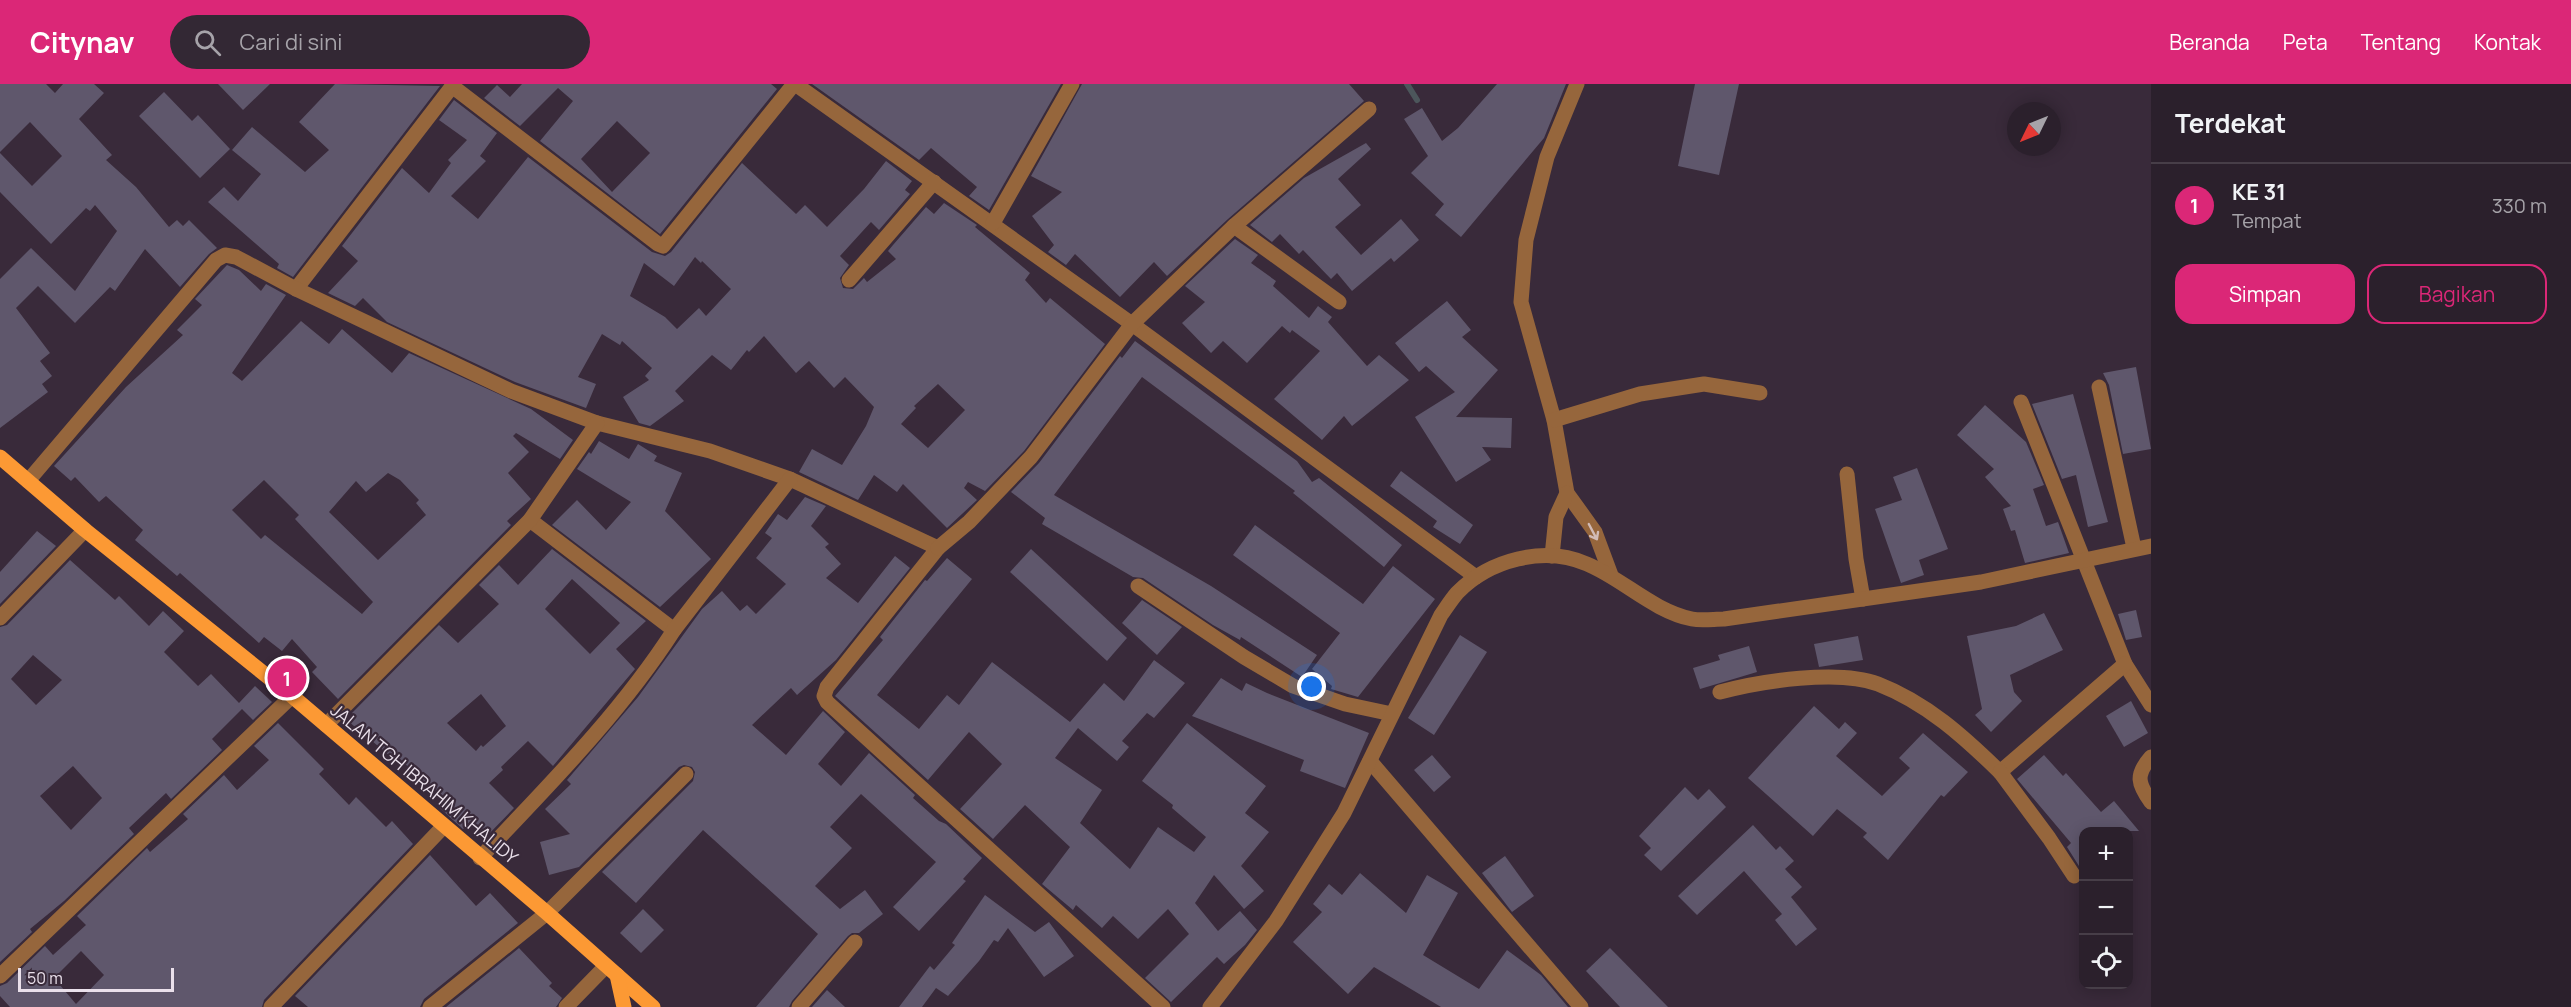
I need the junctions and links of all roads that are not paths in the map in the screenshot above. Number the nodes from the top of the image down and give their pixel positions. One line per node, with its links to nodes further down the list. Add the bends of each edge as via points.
1 (794, 84): 4 (street, via 663,246); 6 (street)
2 (1072, 84): 7 (street)
3 (1577, 84): 16 (street, via 1547,157 1526,240 1521,302)
4 (453, 85): 10 (street)
5 (1369, 109): 8 (street)
6 (934, 182): 7 (street); 9 (street)
7 (993, 223): 12 (street)
8 (1234, 226): 11 (street); 12 (street)
9 (849, 280)
10 (296, 289): 17 (street, via 511,391); 21 (street, via 236,257 225,255 216,260)
11 (1339, 302)
12 (1132, 324): 26 (street, via 1031,457 969,522); 31 (street)
13 (2099, 387): 27 (street)
14 (1760, 393): 16 (street, via 1704,384 1640,394)
15 (2021, 402): 29 (street)
16 (1554, 420): 22 (street)
17 (597, 423): 20 (street, via 710,451); 23 (street)
18 (0, 457): 21 (main road, JALAN TGH IBRAHIM KHALIDY)
19 (1847, 474): 33 (street)
20 (790, 479): 26 (street); 35 (street)
21 (28, 481): 24 (main road, JALAN TGH IBRAHIM KHALIDY)
22 (1567, 493): 28 (street); 30 (street, one-way to 30, via 1595,532)
23 (530, 520): 35 (street); 41 (street)
24 (84, 530): 34 (street); 38 (main road, JALAN TGH IBRAHIM KHALIDY)
25 (2151, 546): 27 (street)
26 (938, 548): 60 (street, via 827,687 824,696)
27 (2134, 548): 29 (street)
28 (1545, 556): 30 (street, via 1585,562); 31 (street, via 1508,561)
29 (2083, 561): 33 (street, via 1981,582); 36 (street)
30 (1611, 575): 33 (street, via 1671,613 1694,619 1724,619)
31 (1476, 577): 40 (street, via 1441,615)
32 (1138, 586): 40 (street, via 1293,686 1345,704)
33 (1863, 599)
34 (0, 618)
35 (674, 630): 48 (street, via 573,758)
36 (2125, 664): 39 (street); 44 (street)
37 (1720, 692): 44 (street, via 1783,680 1852,678 1878,684 1957,730)
38 (292, 696): 41 (main road, JALAN TGH IBRAHIM KHALIDY); 53 (street)
39 (2151, 705)
40 (1392, 714): 43 (street)
41 (326, 725): 47 (main road, JALAN TGH IBRAHIM KHALIDY)
42 (2151, 757): 46 (street, via 2140,772 2140,786)
43 (1370, 761): 61 (street, via 1344,813 1276,921); 62 (street)
44 (2000, 772): 49 (street)
45 (686, 774): 50 (street)
46 (2151, 802)
47 (443, 827): 48 (main road, JALAN TGH IBRAHIM KHALIDY); 54 (street)
48 (480, 858): 50 (main road, JALAN TGH IBRAHIM KHALIDY)
49 (2074, 876)
50 (547, 913): 52 (main road, JALAN TGH IBRAHIM KHALIDY); 55 (street)
51 (855, 942): 59 (street)
52 (612, 971): 56 (street); 57 (main road); 58 (main road, JALAN TGH IBRAHIM KHALIDY)
53 (0, 976)
54 (271, 1007)
55 (430, 1007)
56 (566, 1007)
57 (624, 1007)
58 (653, 1007)
59 (799, 1007)
60 (1163, 1007)
61 (1210, 1007)
62 (1581, 1007)

